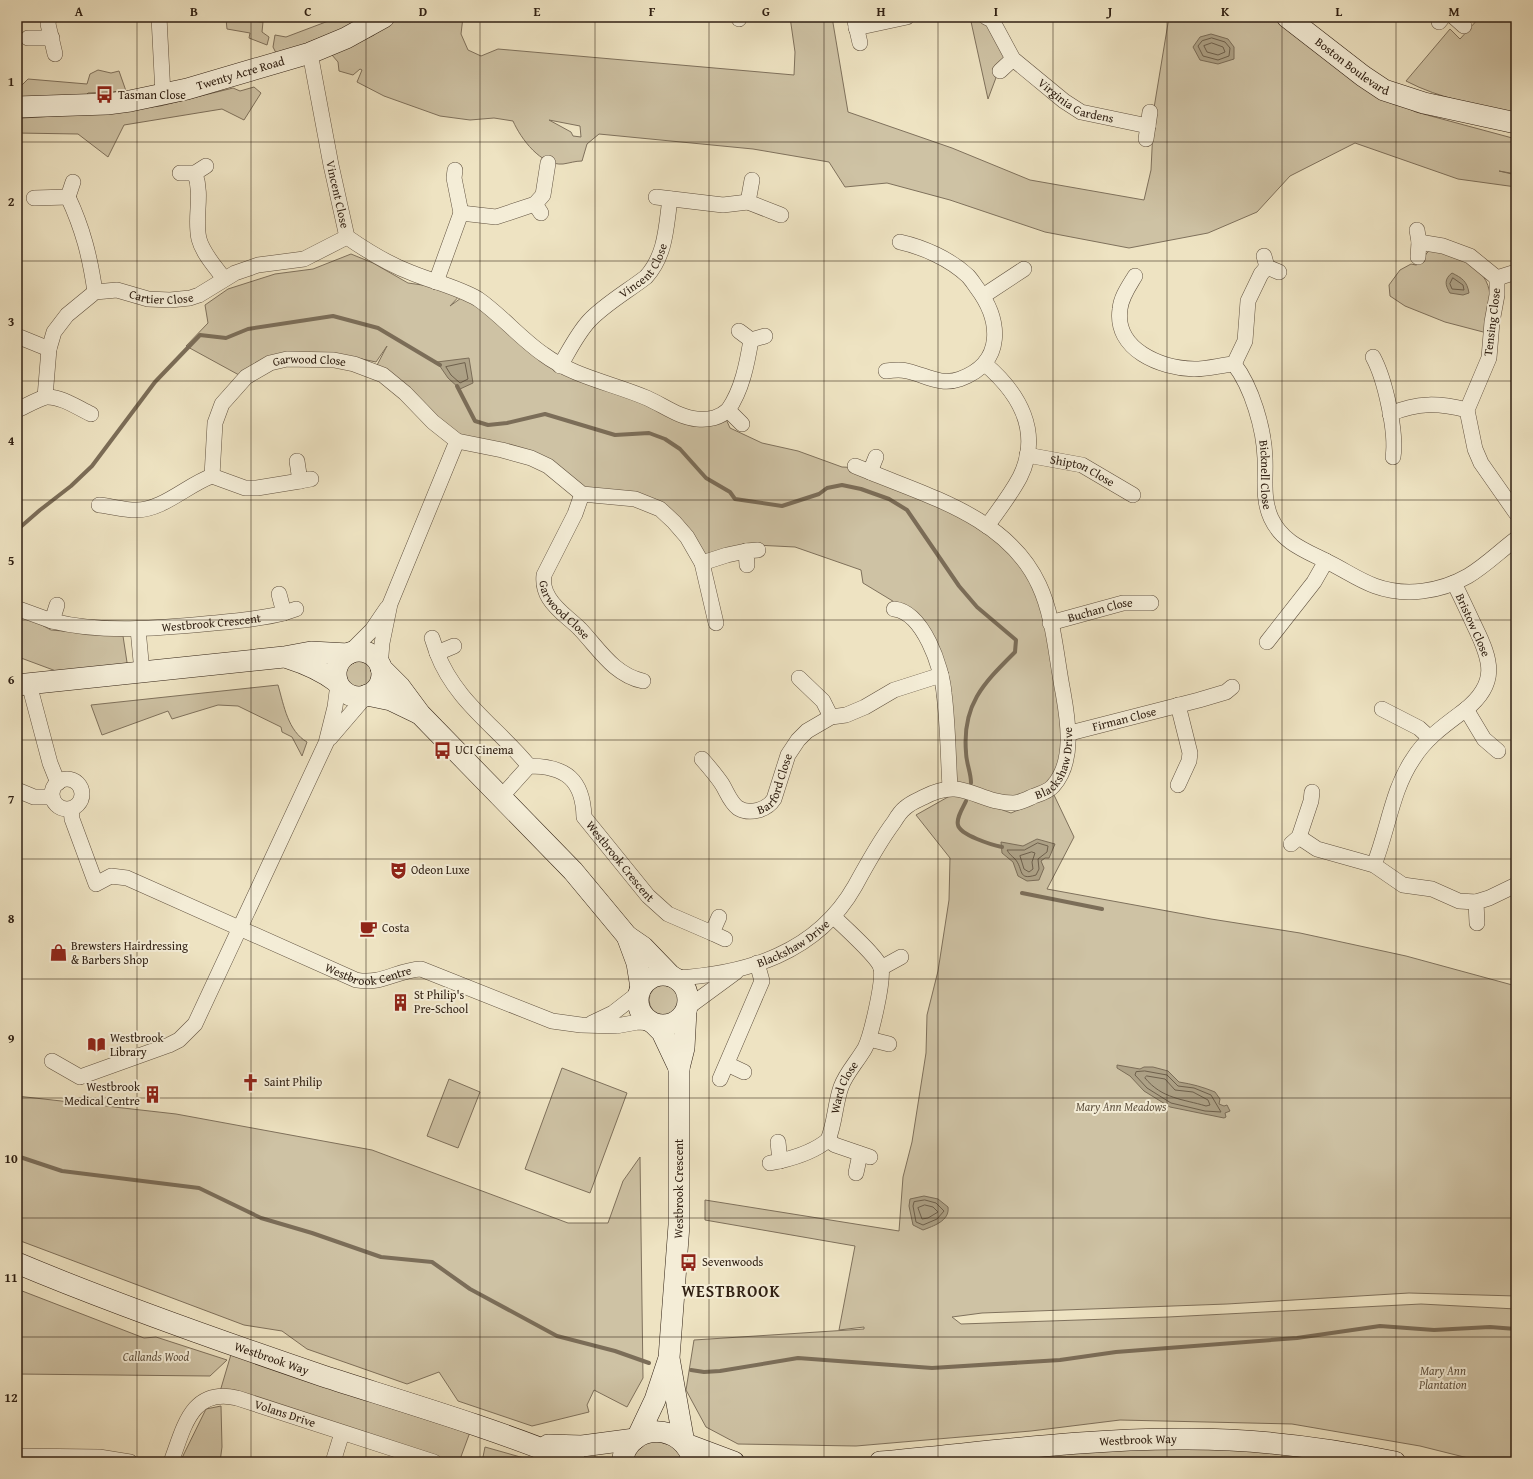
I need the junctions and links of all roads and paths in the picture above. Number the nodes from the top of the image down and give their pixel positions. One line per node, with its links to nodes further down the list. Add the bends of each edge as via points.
1 (49, 17): 10 (street)
2 (159, 17): 16 (street)
3 (384, 17): 12 (street, Twenty Acre Road, via 346,38)
4 (907, 17): 8 (street)
5 (986, 17): 14 (street, Virginia Gardens, via 992,20)
6 (1287, 17): 17 (street, Boston Boulevard, via 1384,90)
7 (1308, 17): 17 (street, Boston Boulevard, via 1388,81)
8 (855, 23): 11 (street)
9 (28, 38): 10 (street)
10 (52, 38): 13 (street)
11 (860, 43)
12 (310, 53): 16 (street, Twenty Acre Road, via 241,75); 31 (street, Vincent Close)
13 (54, 54)
14 (1013, 59): 15 (street); 20 (street, Virginia Gardens, via 1064,102 1081,112)
15 (1000, 71)
16 (163, 95): 18 (street, Twenty Acre Road, via 107,104)
17 (1424, 103): 19 (street, Boston Boulevard)
18 (17, 107)
19 (1516, 123)
20 (1148, 126)
21 (548, 163): 29 (street, via 538,209 496,217)
22 (455, 170): 29 (street, via 454,178)
23 (194, 171): 39 (street, via 200,196 199,237 207,255)
24 (752, 180): 28 (street)
25 (73, 182): 26 (street)
26 (68, 196): 27 (street); 41 (street, via 80,221)
27 (33, 199)
28 (748, 202): 30 (street, Vincent Close); 51 (street, Vincent Close, via 723,205 663,198 662,252 652,270 589,321)
29 (461, 213): 40 (street)
30 (783, 216)
31 (347, 237): 39 (street, Cartier Close, via 304,259 258,265); 40 (street, Vincent Close, via 370,253)
32 (899, 242): 42 (street, via 914,245 940,257 968,276)
33 (1418, 243): 38 (street, Tensing Close, via 1443,246 1470,256)
34 (1270, 265): 50 (street, via 1261,274 1248,301 1245,341)
35 (1024, 269): 42 (street)
36 (1516, 272): 38 (street, Tensing Close)
37 (1136, 274): 50 (street, via 1123,297 1119,318 1121,328 1133,347 1154,360 1178,367 1202,368)
38 (1497, 278): 56 (street, Tensing Close, via 1489,358)
39 (224, 279): 41 (street, Cartier Close, via 199,295 181,300 148,299 117,290)
40 (436, 282): 51 (street, Vincent Close, via 478,298 542,354)
41 (95, 292): 47 (street, via 59,324)
42 (983, 296): 49 (street, via 995,324 994,344)
43 (739, 330): 46 (street)
44 (17, 336): 47 (street)
45 (765, 336): 46 (street)
46 (751, 340): 55 (street, via 745,370)
47 (49, 349): 53 (street)
48 (1373, 357): 58 (street, via 1381,375)
49 (985, 364): 52 (street, via 960,379 940,382 901,370); 61 (street, via 997,374 1018,400 1027,426)
50 (1234, 364): 75 (street, Bicknell Close, via 1249,388 1263,438 1266,458 1265,499 1270,517 1289,541)
51 (560, 366): 55 (street, Vincent Close, via 645,398 686,417 712,419)
52 (884, 372)
53 (45, 397): 54 (street); 57 (street, via 55,398)
54 (17, 410)
55 (728, 410): 59 (street)
56 (1467, 410): 58 (street, via 1436,404 1409,407); 71 (street, via 1473,442 1481,463)
57 (91, 414)
58 (1390, 414): 63 (street, via 1394,440)
59 (742, 424)
60 (458, 441): 67 (street, Garwood Close, via 433,422 405,393 373,370 334,360 286,359 270,363 246,377 222,404 215,424); 68 (street, Garwood Close, via 531,458 548,466); 80 (street)
61 (1027, 455): 69 (street, Shipton Close, via 1082,465); 72 (street, via 1014,488)
62 (876, 457): 66 (street)
63 (1393, 457)
64 (297, 461): 67 (street, via 306,480 245,488)
65 (855, 466): 66 (street, Blackshaw Drive)
66 (870, 472): 72 (street, Blackshaw Drive, via 968,513)
67 (212, 476): 70 (street, via 147,509 125,510)
68 (582, 494): 76 (street, via 635,499 660,510 687,537); 98 (street, Garwood Close, via 544,575 543,586 560,612 579,628 612,665 626,676)
69 (1135, 495)
70 (96, 505)
71 (1516, 513)
72 (987, 526): 85 (street, Blackshaw Drive, via 1022,558 1034,576)
73 (1516, 539): 77 (street, Bicknell Close, via 1486,563)
74 (750, 555): 76 (street, via 727,555)
75 (1326, 561): 77 (street, Bicknell Close, via 1374,586 1397,592 1427,591); 89 (street, via 1314,582)
76 (702, 563): 86 (street)
77 (1454, 583): 105 (street, Bristow Close, via 1490,662 1483,689)
78 (279, 594): 87 (street, Westbrook Crescent, via 290,611 259,618)
79 (1152, 603): 85 (street, Buchan Close, via 1123,603)
80 (390, 604): 92 (street, via 372,630); 94 (street, via 382,643)
81 (57, 605): 84 (street)
82 (891, 609): 96 (street, via 908,613 920,626 930,644)
83 (19, 610): 84 (street, Westbrook Crescent)
84 (52, 621): 87 (street, Westbrook Crescent)
85 (1050, 622): 108 (street, Blackshaw Drive)
86 (717, 624)
87 (138, 629): 95 (street)
88 (432, 638): 91 (street)
89 (1265, 643)
90 (454, 646): 91 (street)
91 (437, 653): 113 (street, via 447,676 465,701)
92 (348, 654): 93 (street, via 311,652); 94 (street, via 364,652 377,660); 99 (street, via 338,663)
93 (284, 657): 95 (street); 99 (street, via 319,669)
94 (381, 668): 102 (street, via 378,687); 106 (street, via 400,687)
95 (142, 672): 100 (street)
96 (941, 676): 107 (street, Barford Close, via 894,690 858,711); 114 (street)
97 (799, 677): 107 (street, via 822,701)
98 (644, 680)
99 (337, 683): 102 (street, via 353,697); 110 (street, via 335,707)
100 (23, 685): 117 (street, via 50,763)
101 (1232, 687): 103 (street, Firman Close, via 1226,692)
102 (367, 696): 106 (street, via 391,700); 110 (street)
103 (1178, 706): 108 (street, Firman Close); 115 (street, via 1190,753)
104 (1381, 708): 109 (street, via 1419,728)
105 (1466, 709): 109 (street, Bristow Close); 111 (street, via 1484,739)
106 (420, 714): 119 (street)
107 (831, 717): 112 (street, Barford Close, via 798,740 788,755 774,799 762,810 748,811 738,808)
108 (1070, 733): 114 (street, Blackshaw Drive, via 1061,772 1053,786 1042,794 1016,803)
109 (1430, 738): 121 (street, Bristow Close, via 1413,758 1401,782)
110 (326, 743): 127 (street)
111 (1498, 751)
112 (703, 758)
113 (529, 766): 119 (street); 124 (street, Westbrook Crescent, via 557,769 568,776 579,788 584,817 648,896 668,914 718,936)
114 (950, 787): 125 (street, Blackshaw Drive, via 931,793 904,808)
115 (1177, 787)
116 (17, 790): 117 (street, via 34,797)
117 (55, 790): 120 (street, via 57,806 66,810); 120 (street, via 67,779 80,786 82,800)
118 (1312, 792): 121 (street, via 1311,801 1295,841)
119 (502, 796): 128 (street, via 573,871)
120 (71, 809): 127 (street, Westbrook Centre, via 72,819 96,884 110,876 126,878)
121 (1374, 864): 123 (street, via 1403,886 1432,890 1459,900)
122 (1516, 885): 123 (street)
123 (1476, 902): 126 (street)
124 (719, 917)
125 (834, 917): 130 (street, Blackshaw Drive, via 822,929 788,952); 131 (street)
126 (1477, 923)
127 (241, 929): 137 (street, Westbrook Centre, via 356,980 375,981 404,971 421,969 552,1021); 140 (street, via 195,1024 179,1040 80,1077)
128 (627, 936): 133 (street, via 643,947); 134 (street, via 637,963)
129 (901, 957): 131 (street)
130 (756, 963): 132 (street, Blackshaw Drive); 141 (street, via 762,981)
131 (880, 968): 138 (street, Ward Close)
132 (740, 970): 133 (street, Blackshaw Drive); 135 (street, Blackshaw Drive)
133 (673, 977): 134 (street, via 654,977 647,981); 135 (street, via 685,987 689,1001)
134 (641, 990): 136 (street, via 639,1006 646,1018); 137 (street, via 613,1013)
135 (687, 1010): 136 (street, via 676,1022 669,1025); 142 (street, Westbrook Crescent, via 684,1048)
136 (653, 1023): 137 (street, Westbrook Centre); 142 (street, Westbrook Crescent, via 662,1032)
137 (590, 1025)
138 (869, 1039): 139 (street); 145 (street, Ward Close, via 844,1080)
139 (889, 1044)
140 (52, 1061)
141 (727, 1064): 143 (street); 144 (street)
142 (679, 1068): 149 (street, Westbrook Crescent, via 679,1225)
143 (744, 1072)
144 (720, 1079)
145 (828, 1140): 146 (street, via 822,1146 775,1162); 147 (street, via 865,1156)
146 (778, 1142)
147 (856, 1173)
148 (17, 1263): 152 (street, Westbrook Way, via 184,1327)
149 (669, 1358): 151 (street, Westbrook Crescent, via 655,1400); 153 (street, Westbrook Crescent)
150 (342, 1433): 157 (street, Volans Drive, via 237,1398 218,1396 202,1402 192,1412); 158 (street); 159 (street, Volans Drive)
151 (636, 1438): 152 (street, Westbrook Way, via 582,1446); 153 (street, Westbrook Way, via 650,1432 663,1431 674,1435); 161 (street, Westbrook Crescent, via 627,1447)
152 (530, 1443): 160 (street, Westbrook Way)
153 (688, 1450): 162 (street)
154 (17, 1456): 155 (street)
155 (51, 1459): 156 (street, via 99,1457)
156 (130, 1462)
157 (171, 1462)
158 (333, 1462)
159 (434, 1462)
160 (575, 1462)
161 (622, 1462)
162 (734, 1462)
163 (880, 1462): 164 (street, Westbrook Way, via 1098,1442 1182,1439 1309,1447)
164 (1395, 1462)

